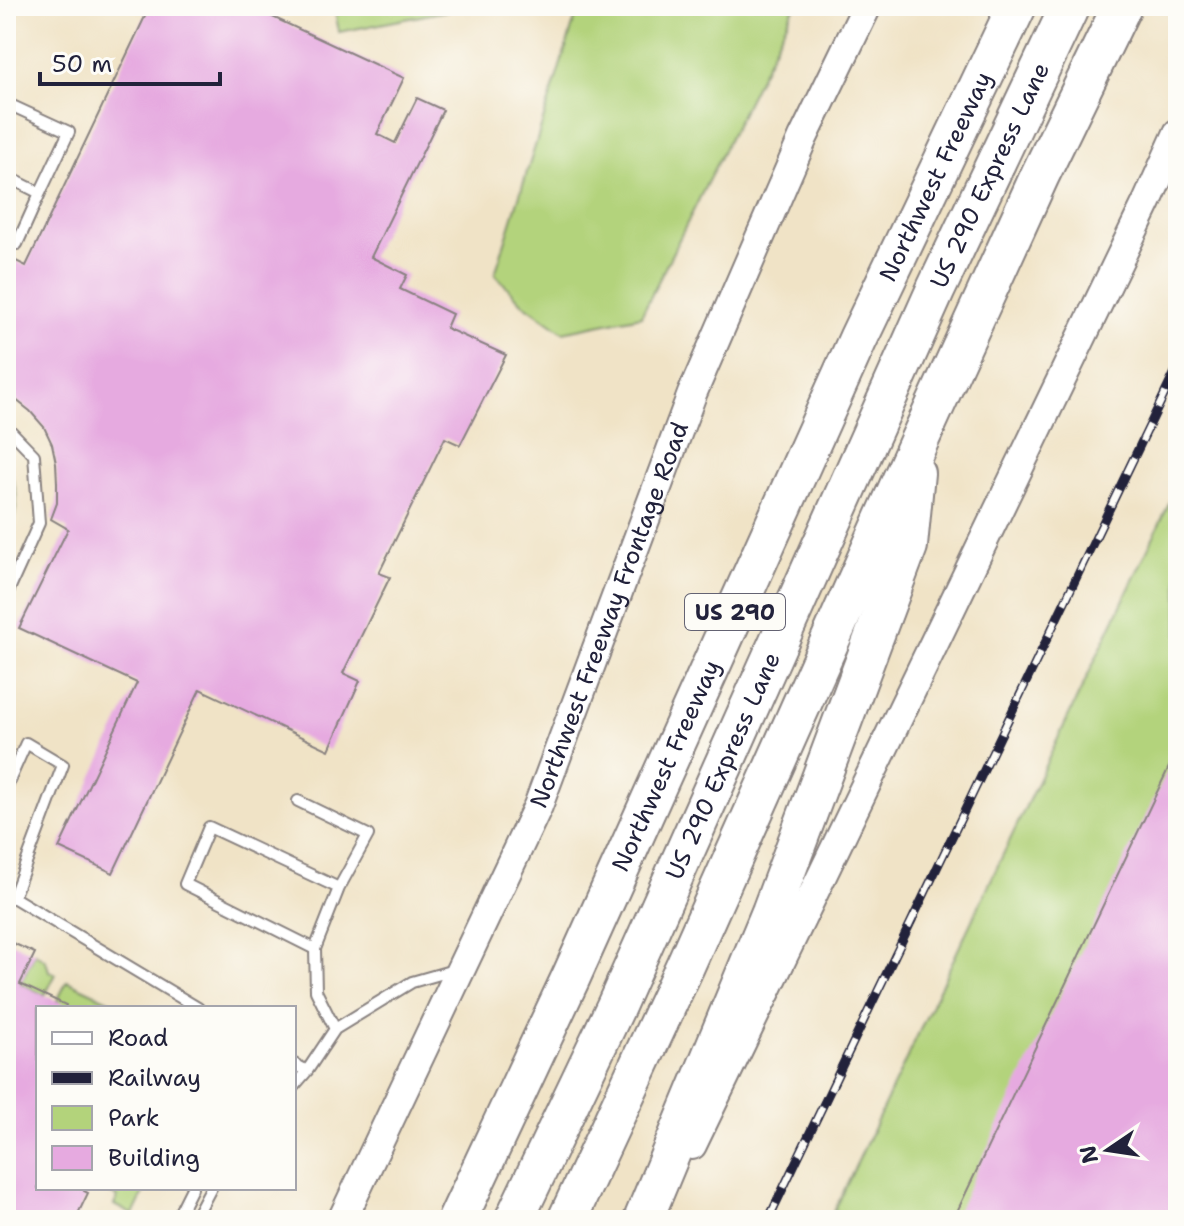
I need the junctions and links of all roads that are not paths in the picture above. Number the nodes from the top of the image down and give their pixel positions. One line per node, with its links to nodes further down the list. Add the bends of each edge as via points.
1 (867, 6): 18 (main road, Northwest Freeway Frontage Road, via 803,138 692,394 538,806)
2 (1017, 6): 29 (highway, Northwest Freeway / US 290, via 852,352)
3 (1070, 6): 30 (highway, US 290 Express Lane)
4 (1122, 6): 11 (highway)
5 (6, 103): 8 (lane, via 69,132)
6 (1178, 133): 33 (main road)
7 (6, 176): 8 (lane)
8 (40, 193): 9 (lane, via 17,244)
9 (6, 239)
10 (6, 426): 12 (lane, via 34,455 39,523)
11 (919, 441): 31 (highway); 32 (highway, via 908,546 771,912)
12 (6, 596)
13 (6, 788): 16 (lane, via 26,743 63,765)
14 (298, 801): 15 (lane, via 368,835)
15 (339, 888): 17 (lane); 17 (lane, via 209,827 185,884)
16 (9, 895): 19 (lane)
17 (315, 949): 20 (lane, via 316,991)
18 (463, 968): 20 (lane, via 412,982); 28 (main road, Northwest Freeway Frontage Road)
19 (195, 1006)
20 (335, 1029): 22 (lane)
21 (296, 1065): 22 (lane)
22 (307, 1071): 23 (lane)
23 (296, 1084)
24 (191, 1190): 26 (lane)
25 (210, 1190): 27 (lane)
26 (176, 1220)
27 (194, 1220)
28 (342, 1220)
29 (457, 1220)
30 (514, 1220)
31 (567, 1220)
32 (643, 1220)
33 (656, 1220)

